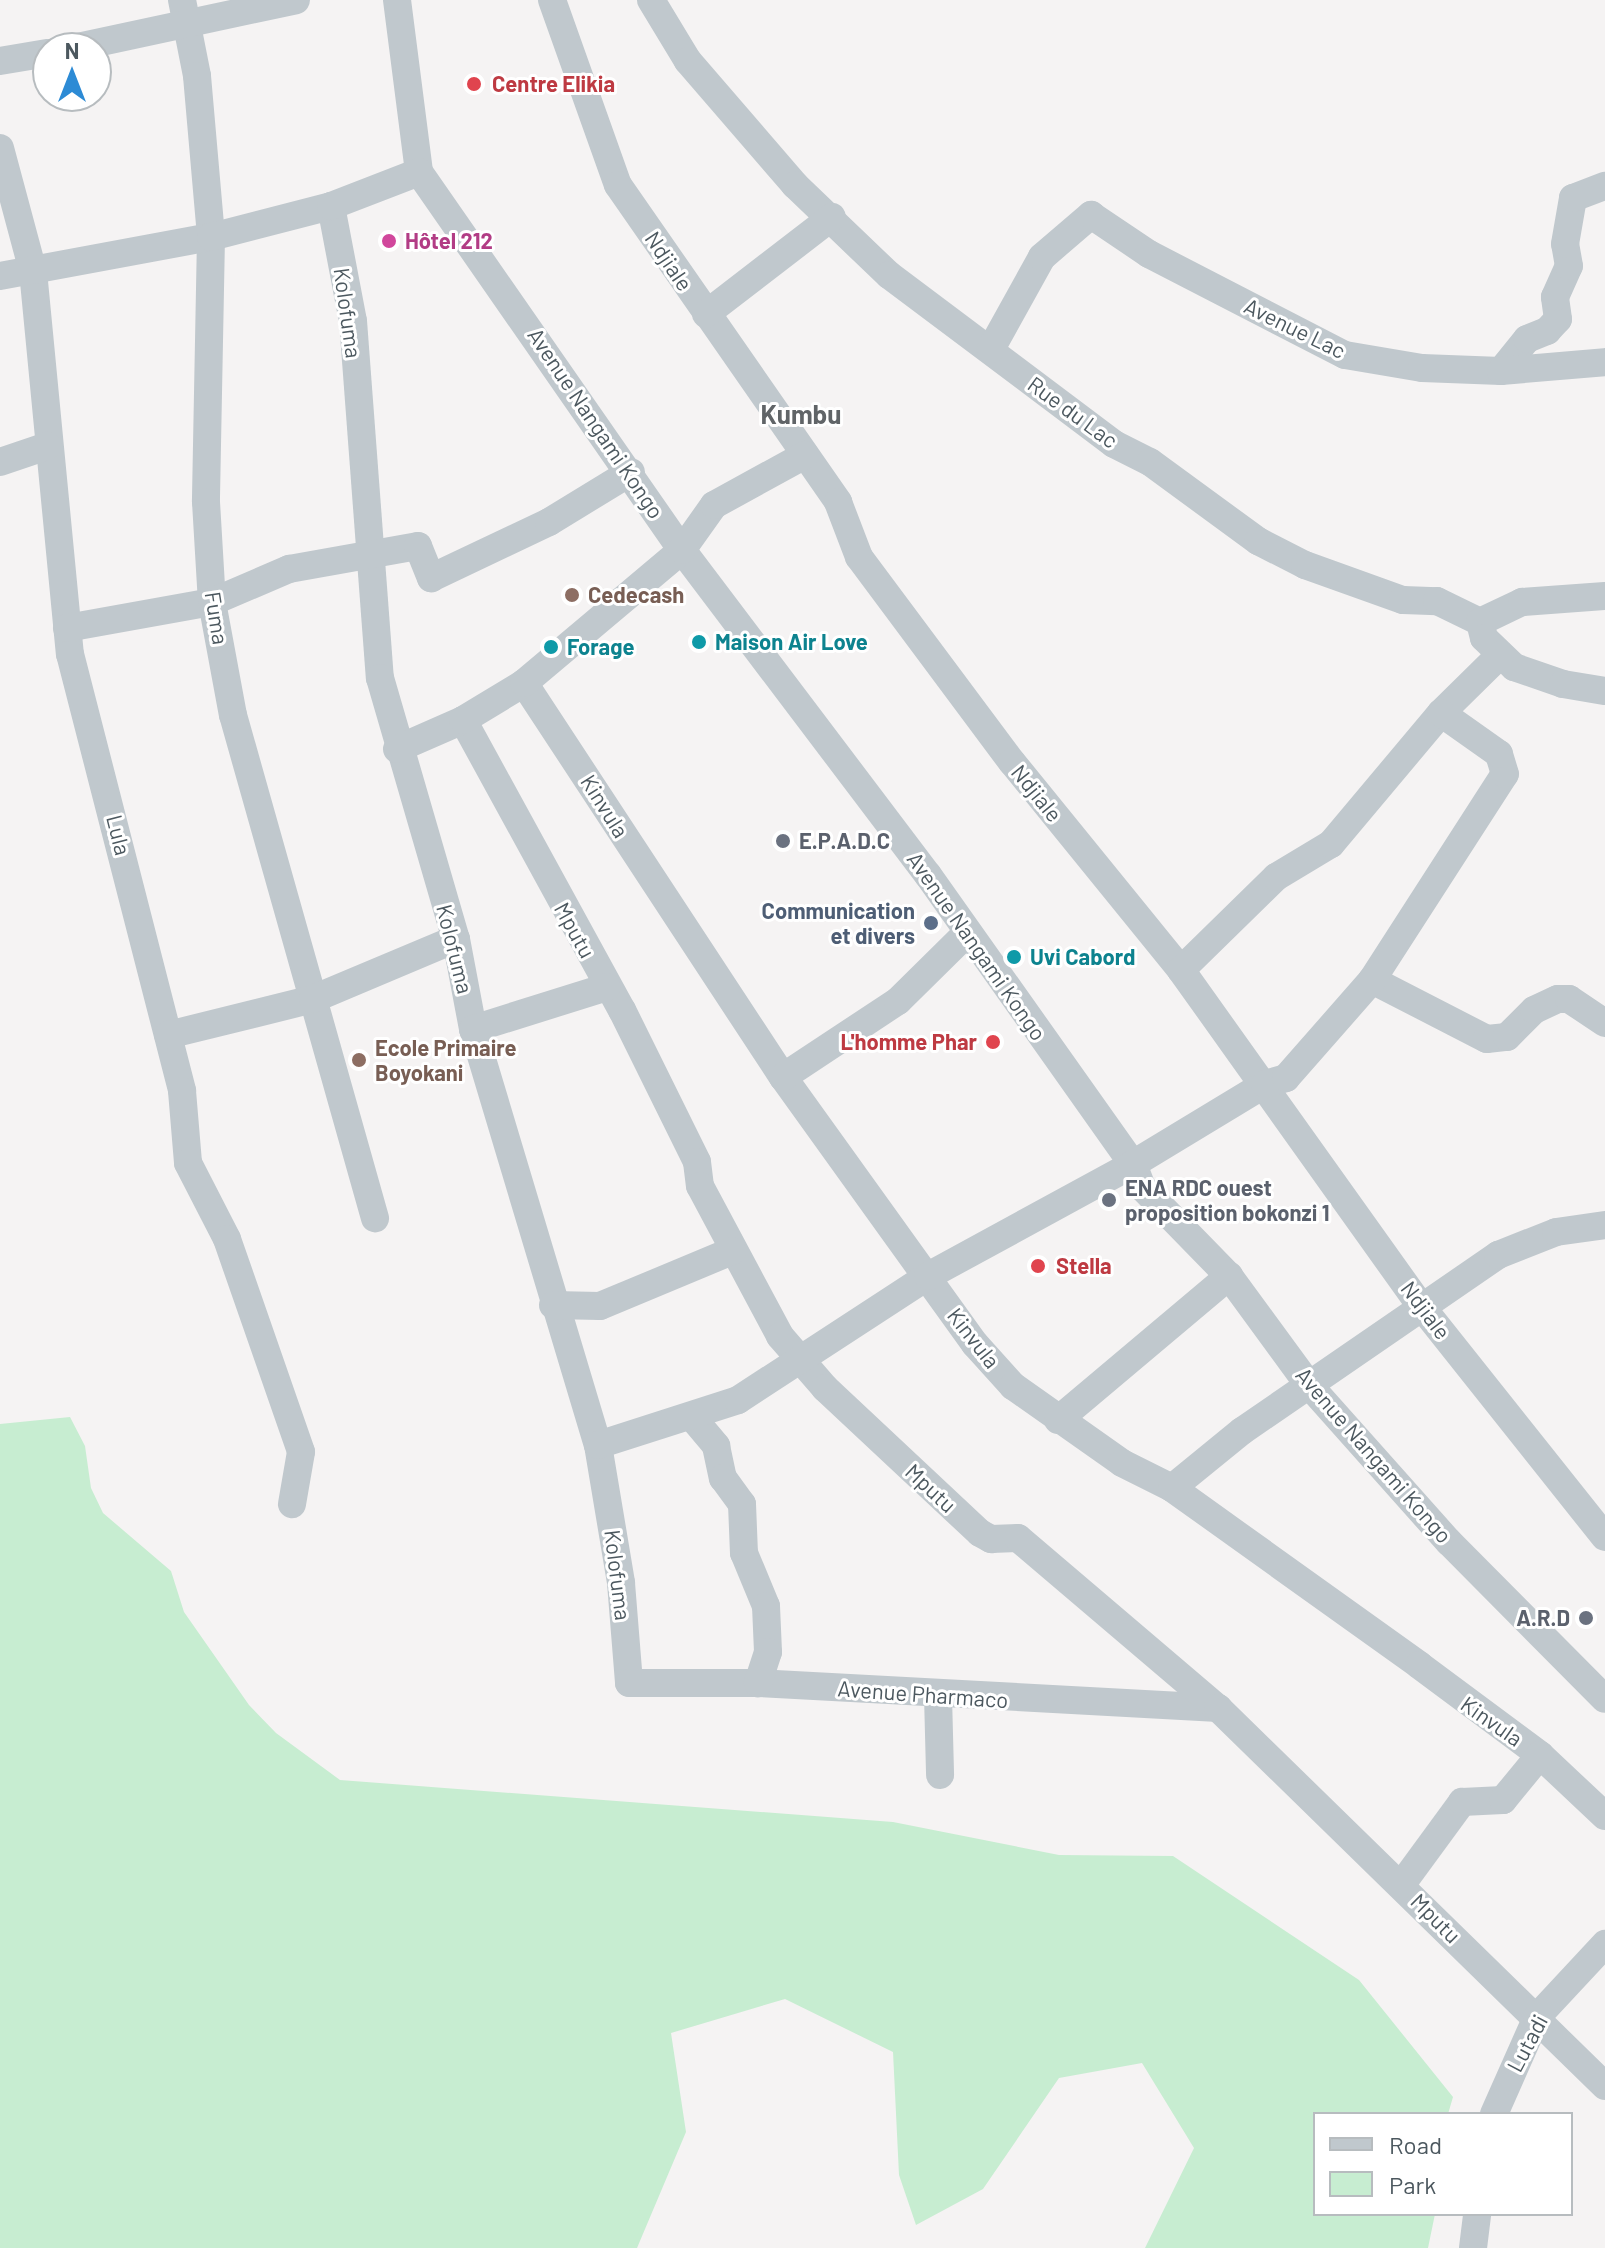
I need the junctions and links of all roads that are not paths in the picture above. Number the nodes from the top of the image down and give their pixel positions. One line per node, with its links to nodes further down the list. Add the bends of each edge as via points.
1 (296, 0): 5 (street)
2 (397, 0): 10 (street, Avenue Nangami Kongo)
3 (552, 0): 17 (street, Ndjiale, via 608,166)
4 (651, 0): 13 (street, Rue du Lac, via 688,61 795,185)
5 (184, 10): 6 (street); 14 (street, Fuma, via 202,116)
6 (112, 35)
7 (32, 56): 8 (street)
8 (0, 61)
9 (0, 148): 15 (street, Lula)
10 (419, 172): 12 (street); 24 (street, Avenue Nangami Kongo)
11 (1605, 186): 20 (street, via 1573,198 1565,244 1569,266 1555,297 1558,319 1547,331 1527,339)
12 (331, 206): 14 (street); 26 (street, Kolofuma, via 353,321)
13 (832, 217): 17 (street); 18 (street, Rue du Lac, via 889,275)
14 (211, 237): 15 (street); 28 (street, Fuma, via 206,502)
15 (33, 271): 16 (street); 21 (street, Lula)
16 (0, 276)
17 (706, 314): 22 (street, Ndjiale)
18 (991, 349): 20 (street, Avenue Lac, via 1042,257 1091,215 1149,254 1345,355 1422,368); 29 (street, Rue du Lac, via 1114,444 1150,462 1258,541 1305,565 1403,600 1437,601)
19 (1605, 362): 20 (street)
20 (1501, 371)
21 (47, 446): 23 (street); 30 (street, Lula)
22 (805, 455): 25 (street, via 714,505); 39 (street, Ndjiale, via 838,502 859,557 918,638)
23 (0, 462)
24 (631, 472): 25 (street, Avenue Nangami Kongo); 26 (street, via 549,522 431,578 418,546)
25 (682, 550): 32 (street); 37 (street, Avenue Nangami Kongo, via 842,757)
26 (368, 553): 28 (street, via 289,569); 36 (street, Kolofuma, via 380,678)
27 (1605, 596): 29 (street, via 1522,602)
28 (212, 602): 30 (street); 42 (street, Fuma, via 233,715)
29 (1480, 622): 31 (street, via 1484,638)
30 (67, 628): 45 (street, Lula)
31 (1500, 655): 33 (street, via 1527,673); 34 (street)
32 (524, 683): 35 (street); 46 (street, Kinvula)
33 (1605, 691)
34 (1441, 713): 39 (street, via 1331,844 1276,877); 40 (street, via 1499,754 1505,774)
35 (463, 720): 36 (street); 41 (street, Mputu)
36 (397, 749): 38 (street, Kolofuma)
37 (966, 934): 46 (street, via 898,1001); 48 (street, Avenue Nangami Kongo)
38 (456, 939): 42 (street); 44 (street, Kolofuma)
39 (1181, 970): 47 (street, Ndjiale)
40 (1372, 980): 43 (street, via 1487,1039 1507,1037 1534,1010 1558,999 1569,999); 47 (street, via 1286,1078)
41 (607, 987): 44 (street); 51 (street, Mputu, via 697,1162 700,1186)
42 (313, 999): 45 (street); 49 (street, Fuma)
43 (1602, 1023)
44 (473, 1029): 54 (street, Kolofuma)
45 (168, 1035): 62 (street, Lula, via 182,1091 188,1163 227,1239 301,1452)
46 (783, 1077): 52 (street, Kinvula)
47 (1265, 1084): 48 (street); 55 (street, Ndjiale)
48 (1133, 1164): 52 (street); 53 (street, Avenue Nangami Kongo, via 1142,1187)
49 (375, 1218)
50 (1604, 1229): 55 (street, via 1523,1244)
51 (732, 1251): 54 (street, via 600,1306); 56 (street, Mputu, via 760,1306)
52 (928, 1276): 56 (street); 59 (street, Kinvula, via 1003,1375)
53 (1229, 1276): 57 (street, Avenue Nangami Kongo); 59 (street)
54 (553, 1305): 60 (street, Kolofuma)
55 (1421, 1306): 57 (street); 63 (street, Ndjiale)
56 (798, 1357): 58 (street, via 738,1400); 68 (street, Mputu, via 980,1533 991,1539 1018,1538)
57 (1308, 1384): 61 (street); 67 (street, Avenue Nangami Kongo, via 1449,1542)
58 (692, 1417): 60 (street); 65 (street, via 716,1446 723,1478 742,1504 744,1553 766,1606 768,1652)
59 (1058, 1420): 61 (street, Kinvula, via 1122,1463)
60 (598, 1445): 64 (street, Kolofuma, via 621,1583)
61 (1172, 1488): 69 (street, Kinvula)
62 (292, 1504)
63 (1605, 1537)
64 (629, 1683): 65 (street, Avenue Pharmaco)
65 (758, 1683): 66 (street, Avenue Pharmaco)
66 (938, 1696): 68 (street, Avenue Pharmaco); 70 (street)
67 (1605, 1699)
68 (1218, 1708): 72 (street, Mputu)
69 (1540, 1755): 71 (street, Kinvula); 72 (street, via 1503,1800 1462,1802)
70 (940, 1775)
71 (1605, 1816)
72 (1402, 1884): 74 (street, Mputu)
73 (1605, 1944): 74 (street, Lutadi)
74 (1537, 2017): 75 (street, Mputu); 76 (street, Lutadi)
75 (1605, 2086)
76 (1495, 2112)
77 (1477, 2216): 78 (street)
78 (1473, 2248)

